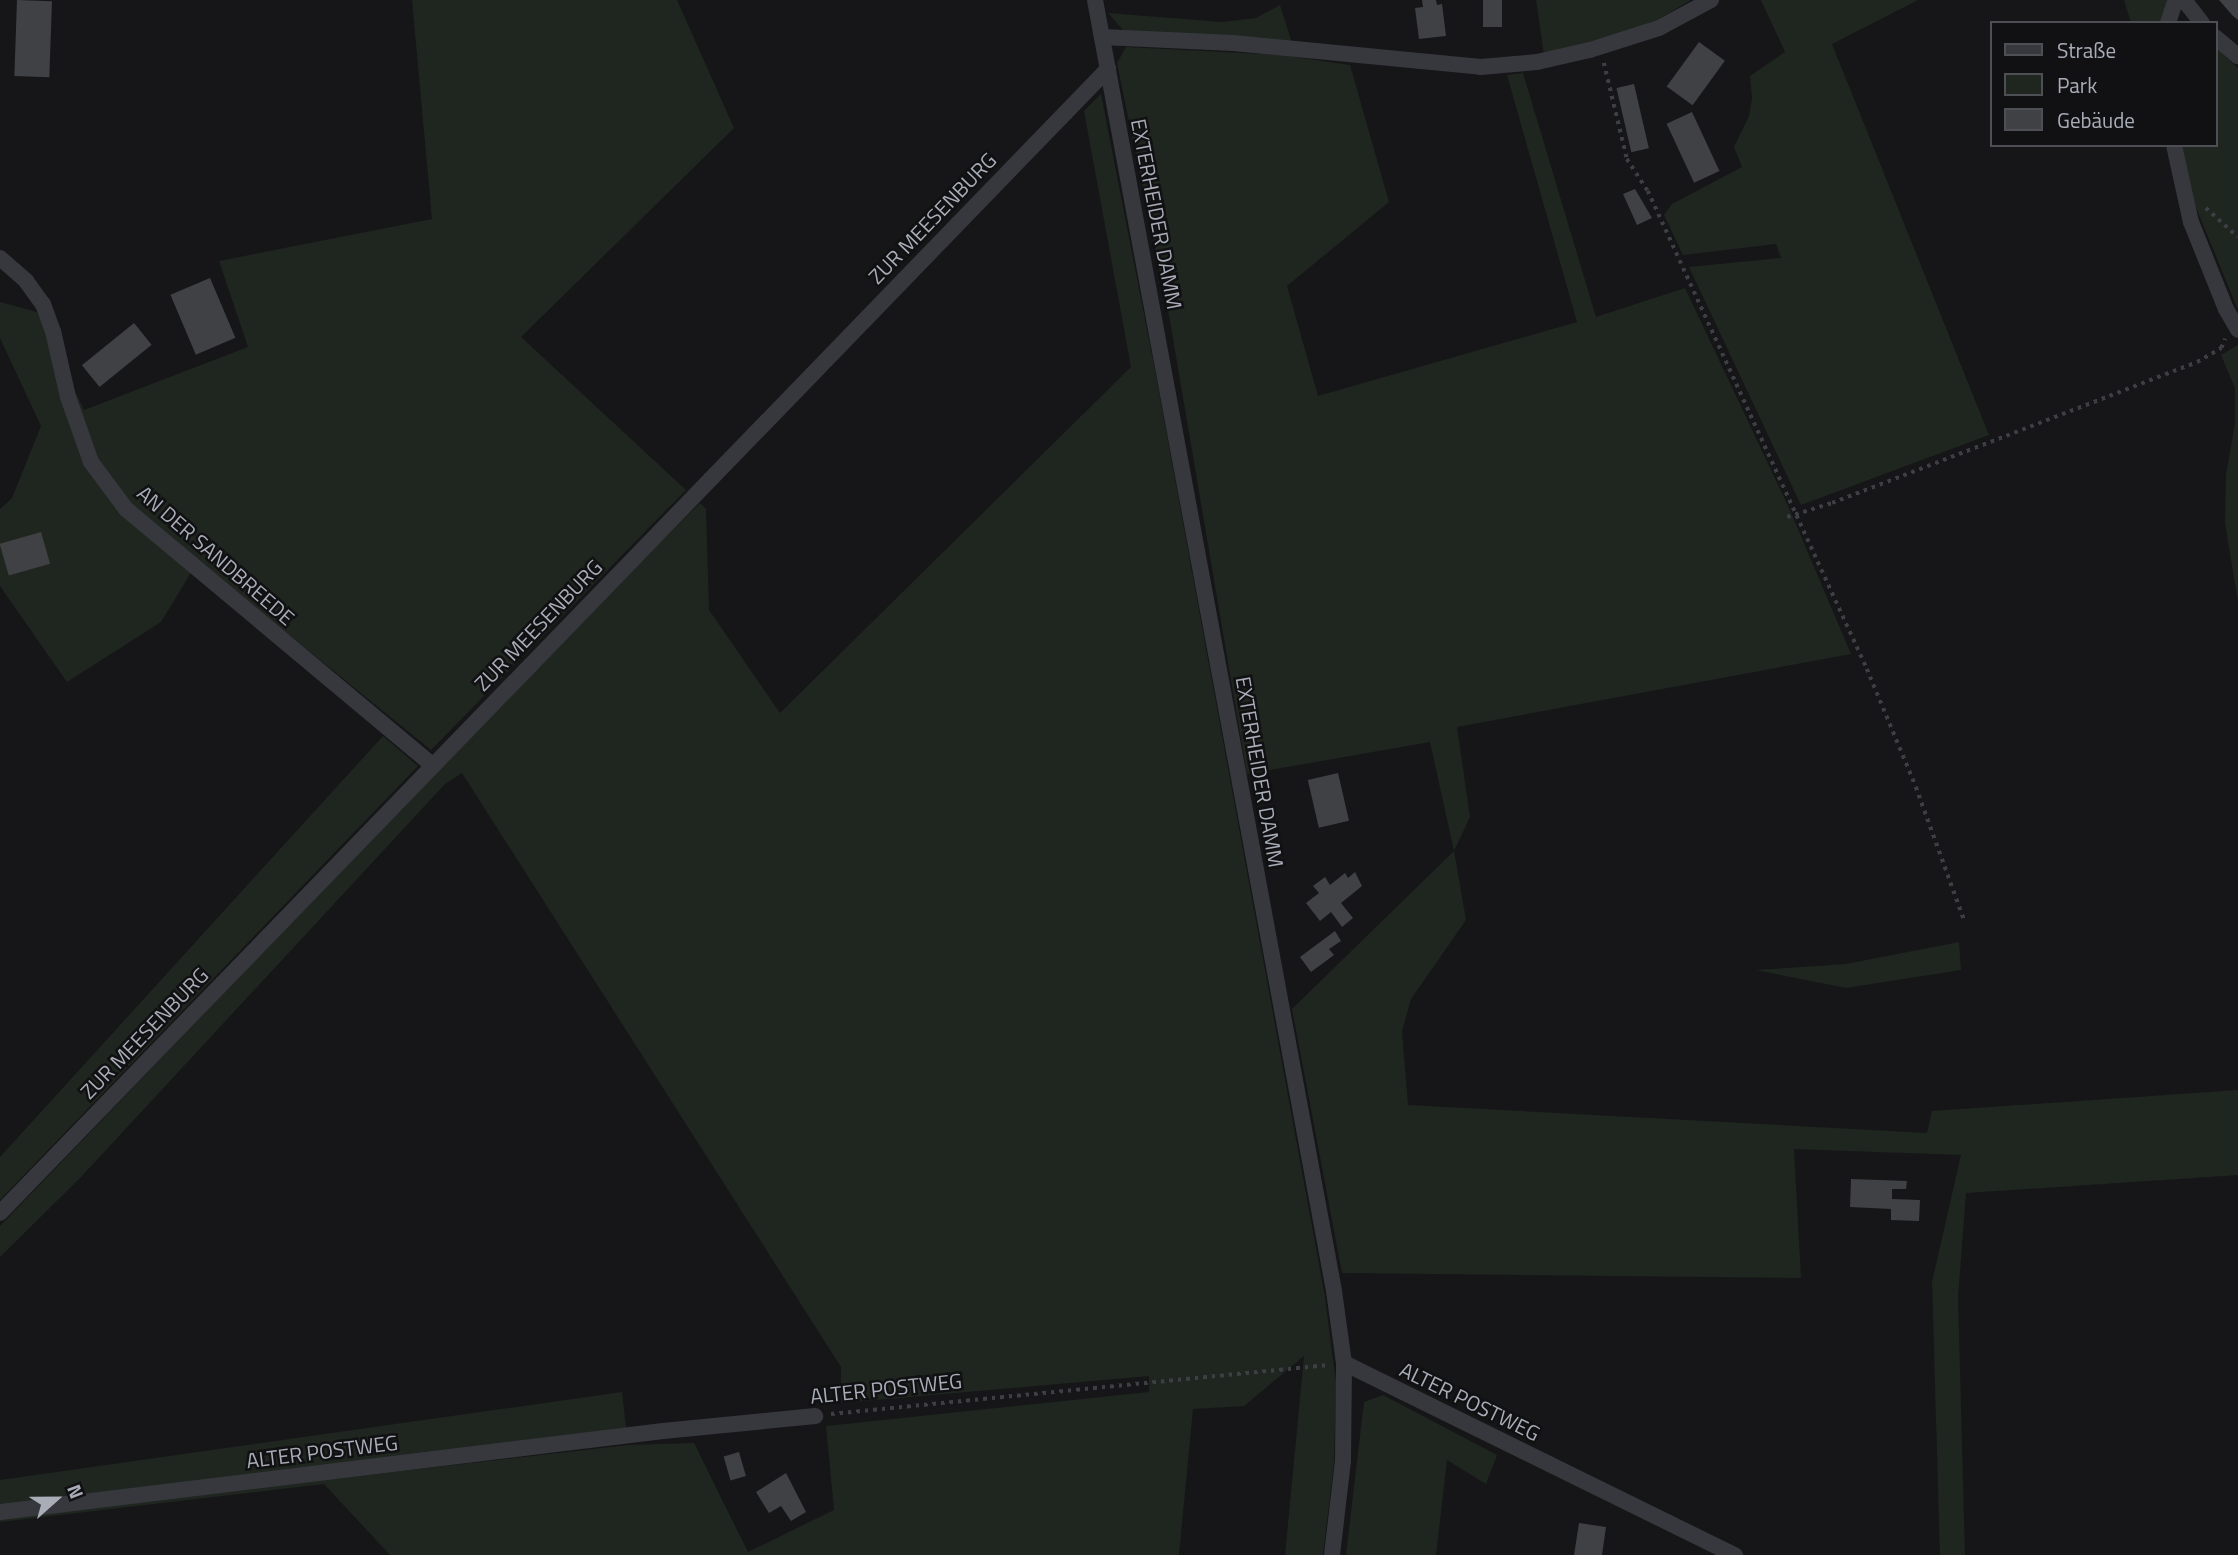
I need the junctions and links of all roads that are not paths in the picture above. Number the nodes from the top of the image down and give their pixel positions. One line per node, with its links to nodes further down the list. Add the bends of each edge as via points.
1 (1095, 0): 6 (street, EXTERHEIDER DAMM)
2 (1711, 0): 6 (street, via 1659,28 1601,47 1537,62 1481,67 1233,43)
3 (2182, 0): 4 (street, via 2174,5); 5 (street)
4 (2169, 21)
5 (2200, 21)
6 (1102, 37): 9 (street, EXTERHEIDER DAMM)
7 (2217, 39): 8 (street)
8 (2238, 56)
9 (1108, 69): 13 (street, ZUR MEESENBURG); 15 (street, EXTERHEIDER DAMM)
10 (2174, 147): 12 (street, via 2191,222)
11 (0, 258): 13 (street, AN DER SANDBREEDE, via 43,304 91,462 127,509)
12 (2235, 325)
13 (432, 765): 14 (street, ZUR MEESENBURG)
14 (0, 1213)
15 (1344, 1363): 18 (street, EXTERHEIDER DAMM, via 1343,1461); 19 (street, ALTER POSTWEG)
16 (815, 1416): 17 (street, ALTER POSTWEG)
17 (0, 1512)
18 (1332, 1555)
19 (1735, 1555)

